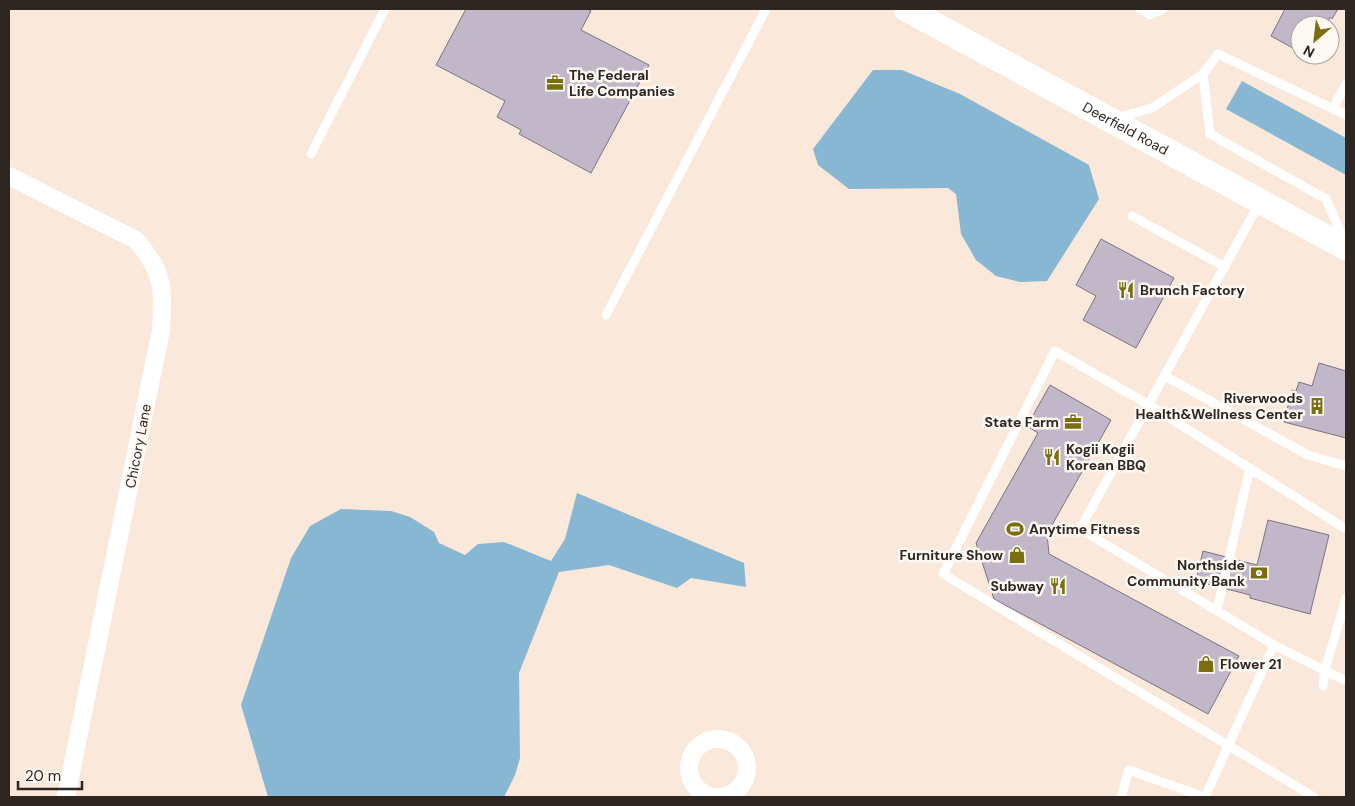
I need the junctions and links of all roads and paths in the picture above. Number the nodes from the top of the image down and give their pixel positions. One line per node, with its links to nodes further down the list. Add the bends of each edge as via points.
1 (385, 9): 11 (lane)
2 (766, 9): 17 (lane)
3 (906, 9): 10 (main road, Deerfield Road)
4 (1140, 9): 5 (lane, via 1150,15)
5 (1164, 9)
6 (1203, 74): 8 (lane, via 1218,54); 10 (lane, via 1152,108); 15 (lane, via 1210,134 1326,199)
7 (1346, 84): 8 (lane)
8 (1333, 108): 9 (lane)
9 (1346, 115)
10 (1111, 119): 13 (main road, Deerfield Road)
11 (311, 154)
12 (9, 176): 30 (street, Chicory Lane, via 136,240 149,255 163,291 161,330)
13 (1261, 201): 15 (main road, Deerfield Road); 16 (lane)
14 (1132, 216): 16 (lane)
15 (1346, 246)
16 (1224, 267): 18 (lane)
17 (606, 314)
18 (1164, 376): 19 (lane); 20 (lane, via 1308,455)
19 (1149, 405): 21 (lane); 24 (lane, via 1080,529); 29 (lane, via 1055,351 943,574)
20 (1346, 466)
21 (1250, 468): 22 (lane); 24 (lane)
22 (1346, 529)
23 (1346, 598): 26 (lane)
24 (1217, 610): 25 (lane)
25 (1274, 644): 26 (lane); 29 (lane)
26 (1325, 670): 27 (lane); 28 (lane)
27 (1346, 681)
28 (1323, 686)
29 (1228, 746): 32 (lane); 33 (lane)
30 (66, 797)
31 (1121, 797): 32 (lane, via 1129,770)
32 (1205, 797)
33 (1314, 797)

